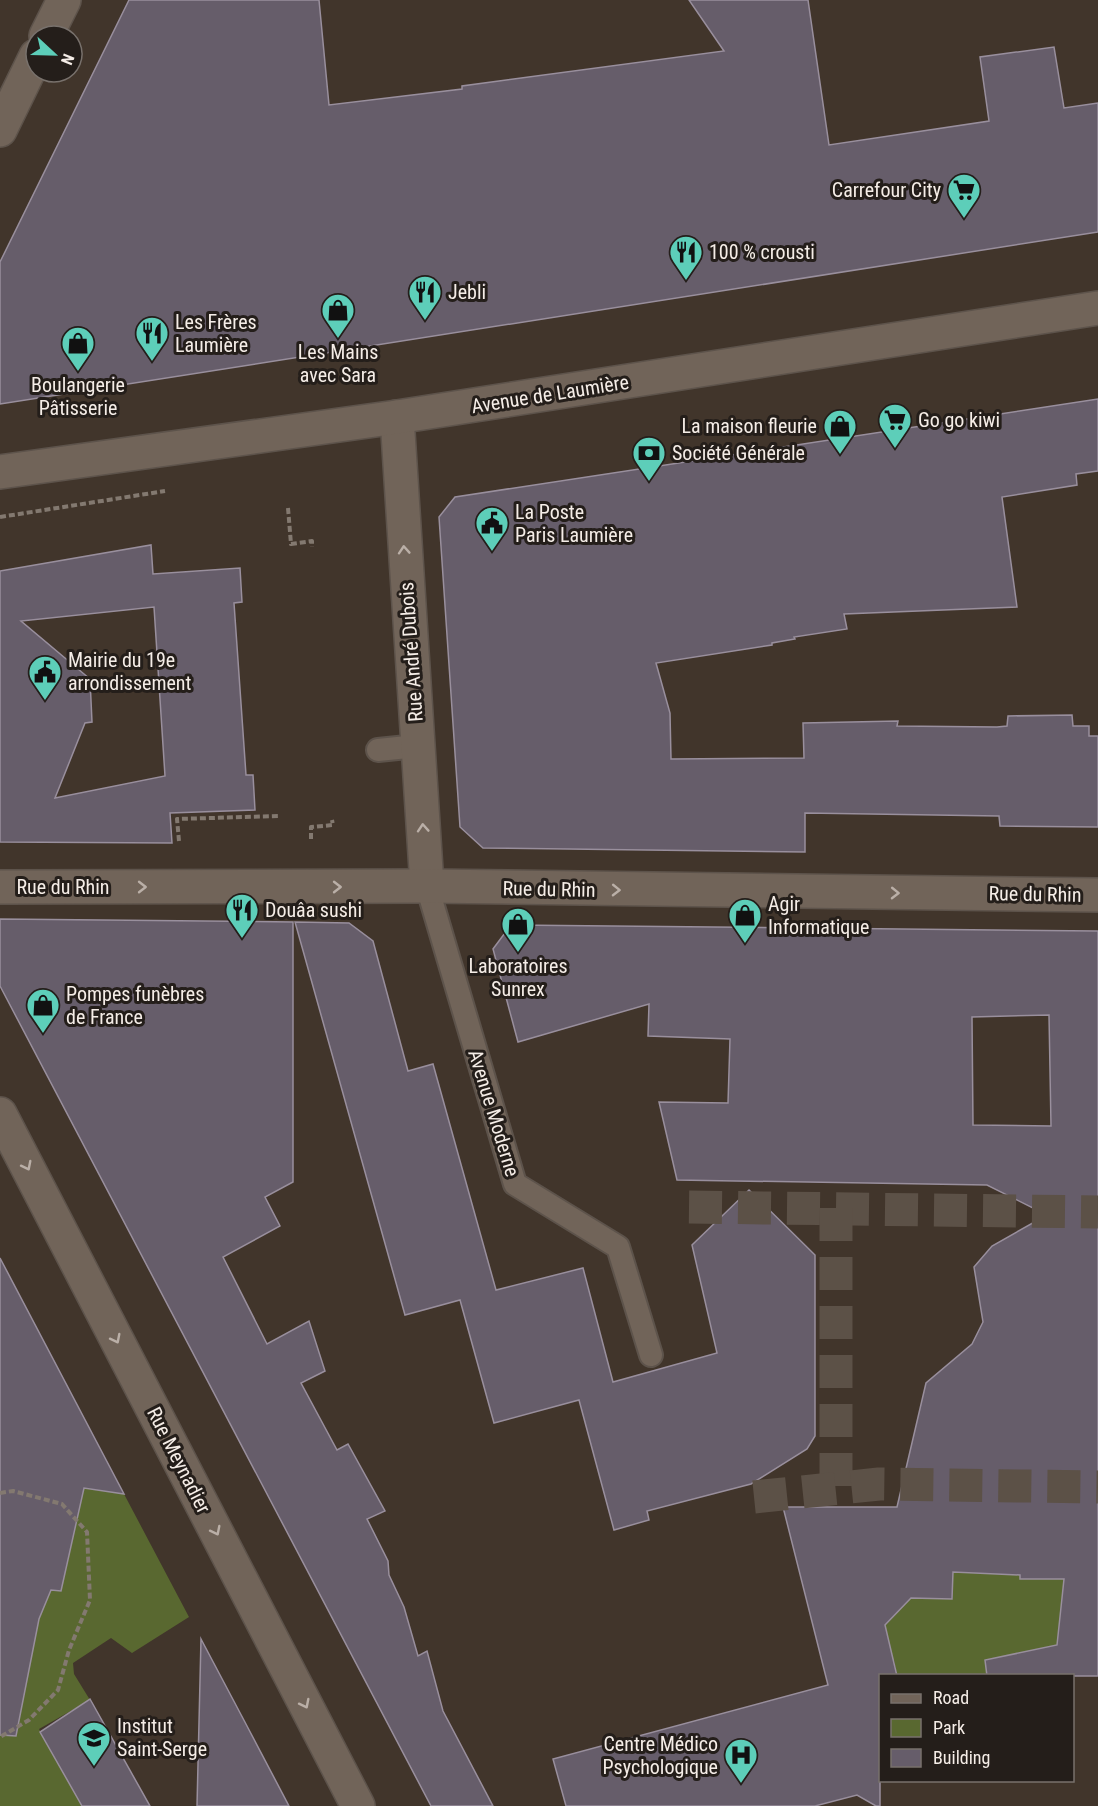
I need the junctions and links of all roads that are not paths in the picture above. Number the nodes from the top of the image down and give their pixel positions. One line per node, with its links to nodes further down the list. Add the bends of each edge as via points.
1 (64, 0): 2 (street)
2 (52, 24)
3 (24, 81): 4 (street)
4 (0, 130)
5 (1098, 308): 6 (street, Avenue de Laumière)
6 (397, 417): 7 (street, Avenue de Laumière); 8 (street, Rue André Dubois, one-way to 6)
7 (0, 472)
8 (417, 746): 9 (lane); 10 (street, Rue André Dubois, one-way to 8)
9 (378, 750)
10 (427, 886): 11 (street, Rue du Rhin, one-way to 10); 12 (street, Rue du Rhin, one-way to 12); 14 (lane, Avenue Moderne, via 515,1184 618,1247)
11 (0, 887)
12 (1098, 895)
13 (0, 1114): 15 (street, Rue Meynadier, one-way to 15)
14 (651, 1355)
15 (358, 1806)

